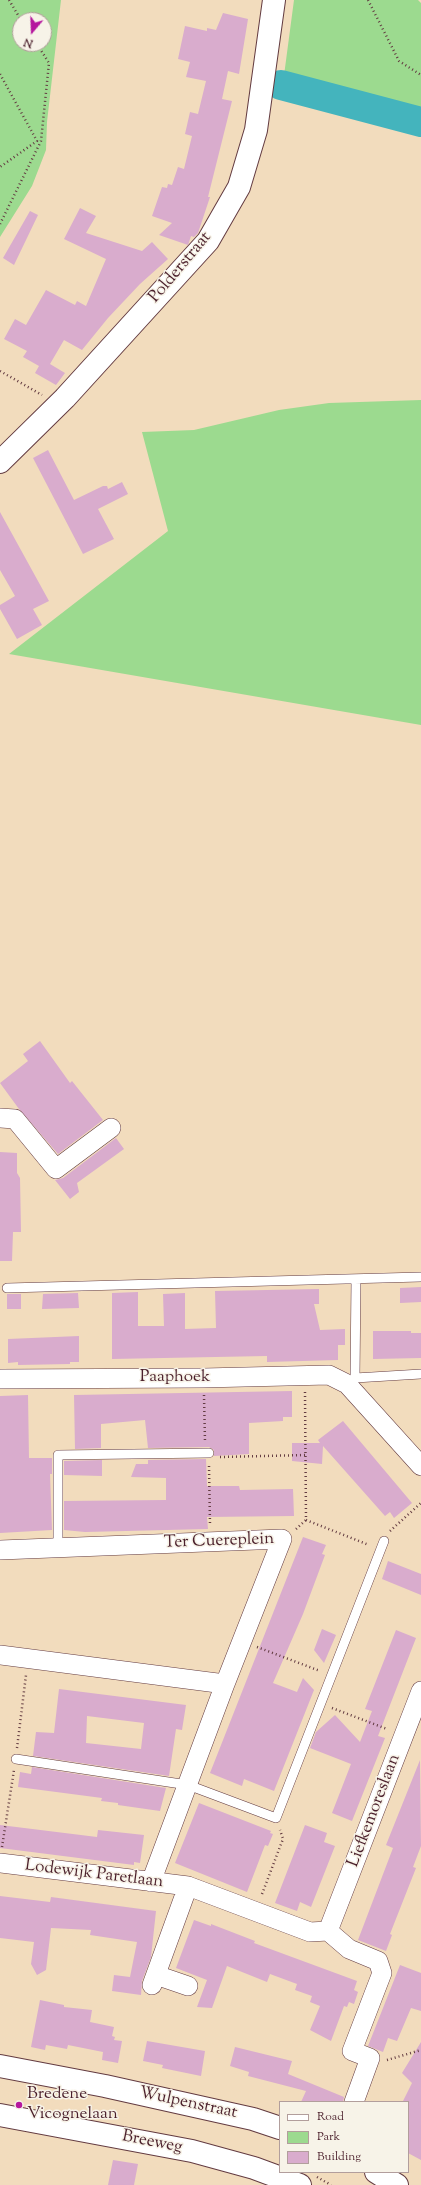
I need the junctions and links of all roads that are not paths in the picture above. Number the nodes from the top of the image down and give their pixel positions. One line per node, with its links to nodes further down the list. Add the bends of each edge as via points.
1 (274, 0): 2 (street, Polderstraat, via 256,130 239,187 208,240 59,404)
2 (0, 462)
3 (0, 1118): 4 (street, via 15,1119 56,1169)
4 (112, 1128)
5 (421, 1277): 6 (lane)
6 (356, 1279): 7 (lane); 10 (lane)
7 (7, 1288)
8 (421, 1374): 10 (lane)
9 (0, 1378): 10 (street, Paaphoek, via 203,1378 329,1374)
10 (351, 1381): 12 (street, Paaphoek)
11 (208, 1454): 14 (lane, via 58,1455)
12 (421, 1466)
13 (384, 1541): 20 (lane, via 276,1818)
14 (58, 1547): 15 (street, Ter Cuereplein); 17 (street, Ter Cuereplein, via 282,1539)
15 (0, 1550)
16 (0, 1656): 17 (street)
17 (225, 1684): 20 (street, Ter Cuereplein)
18 (421, 1691): 24 (street, Liefkemoreslaan)
19 (16, 1759): 20 (lane)
20 (188, 1785): 22 (street, Ter Cuereplein)
21 (0, 1863): 22 (street, Lodewijk Paretlaan)
22 (151, 1882): 23 (street, Lodewijk Paretlaan)
23 (188, 1886): 24 (street, Lodewijk Paretlaan, via 310,1932); 25 (street, Lodewijk Paretlaan, via 154,1980)
24 (328, 1931): 27 (street, via 349,1949 378,1961 382,1973 352,2051 370,2058)
25 (188, 1986)
26 (0, 2066): 29 (street, Wulpenstraat, via 105,2086 253,2119)
27 (354, 2101)
28 (0, 2115): 31 (street, Breeweg, via 192,2151 254,2168)
29 (279, 2128)
30 (378, 2173): 32 (street)
31 (300, 2185)
32 (397, 2185)

